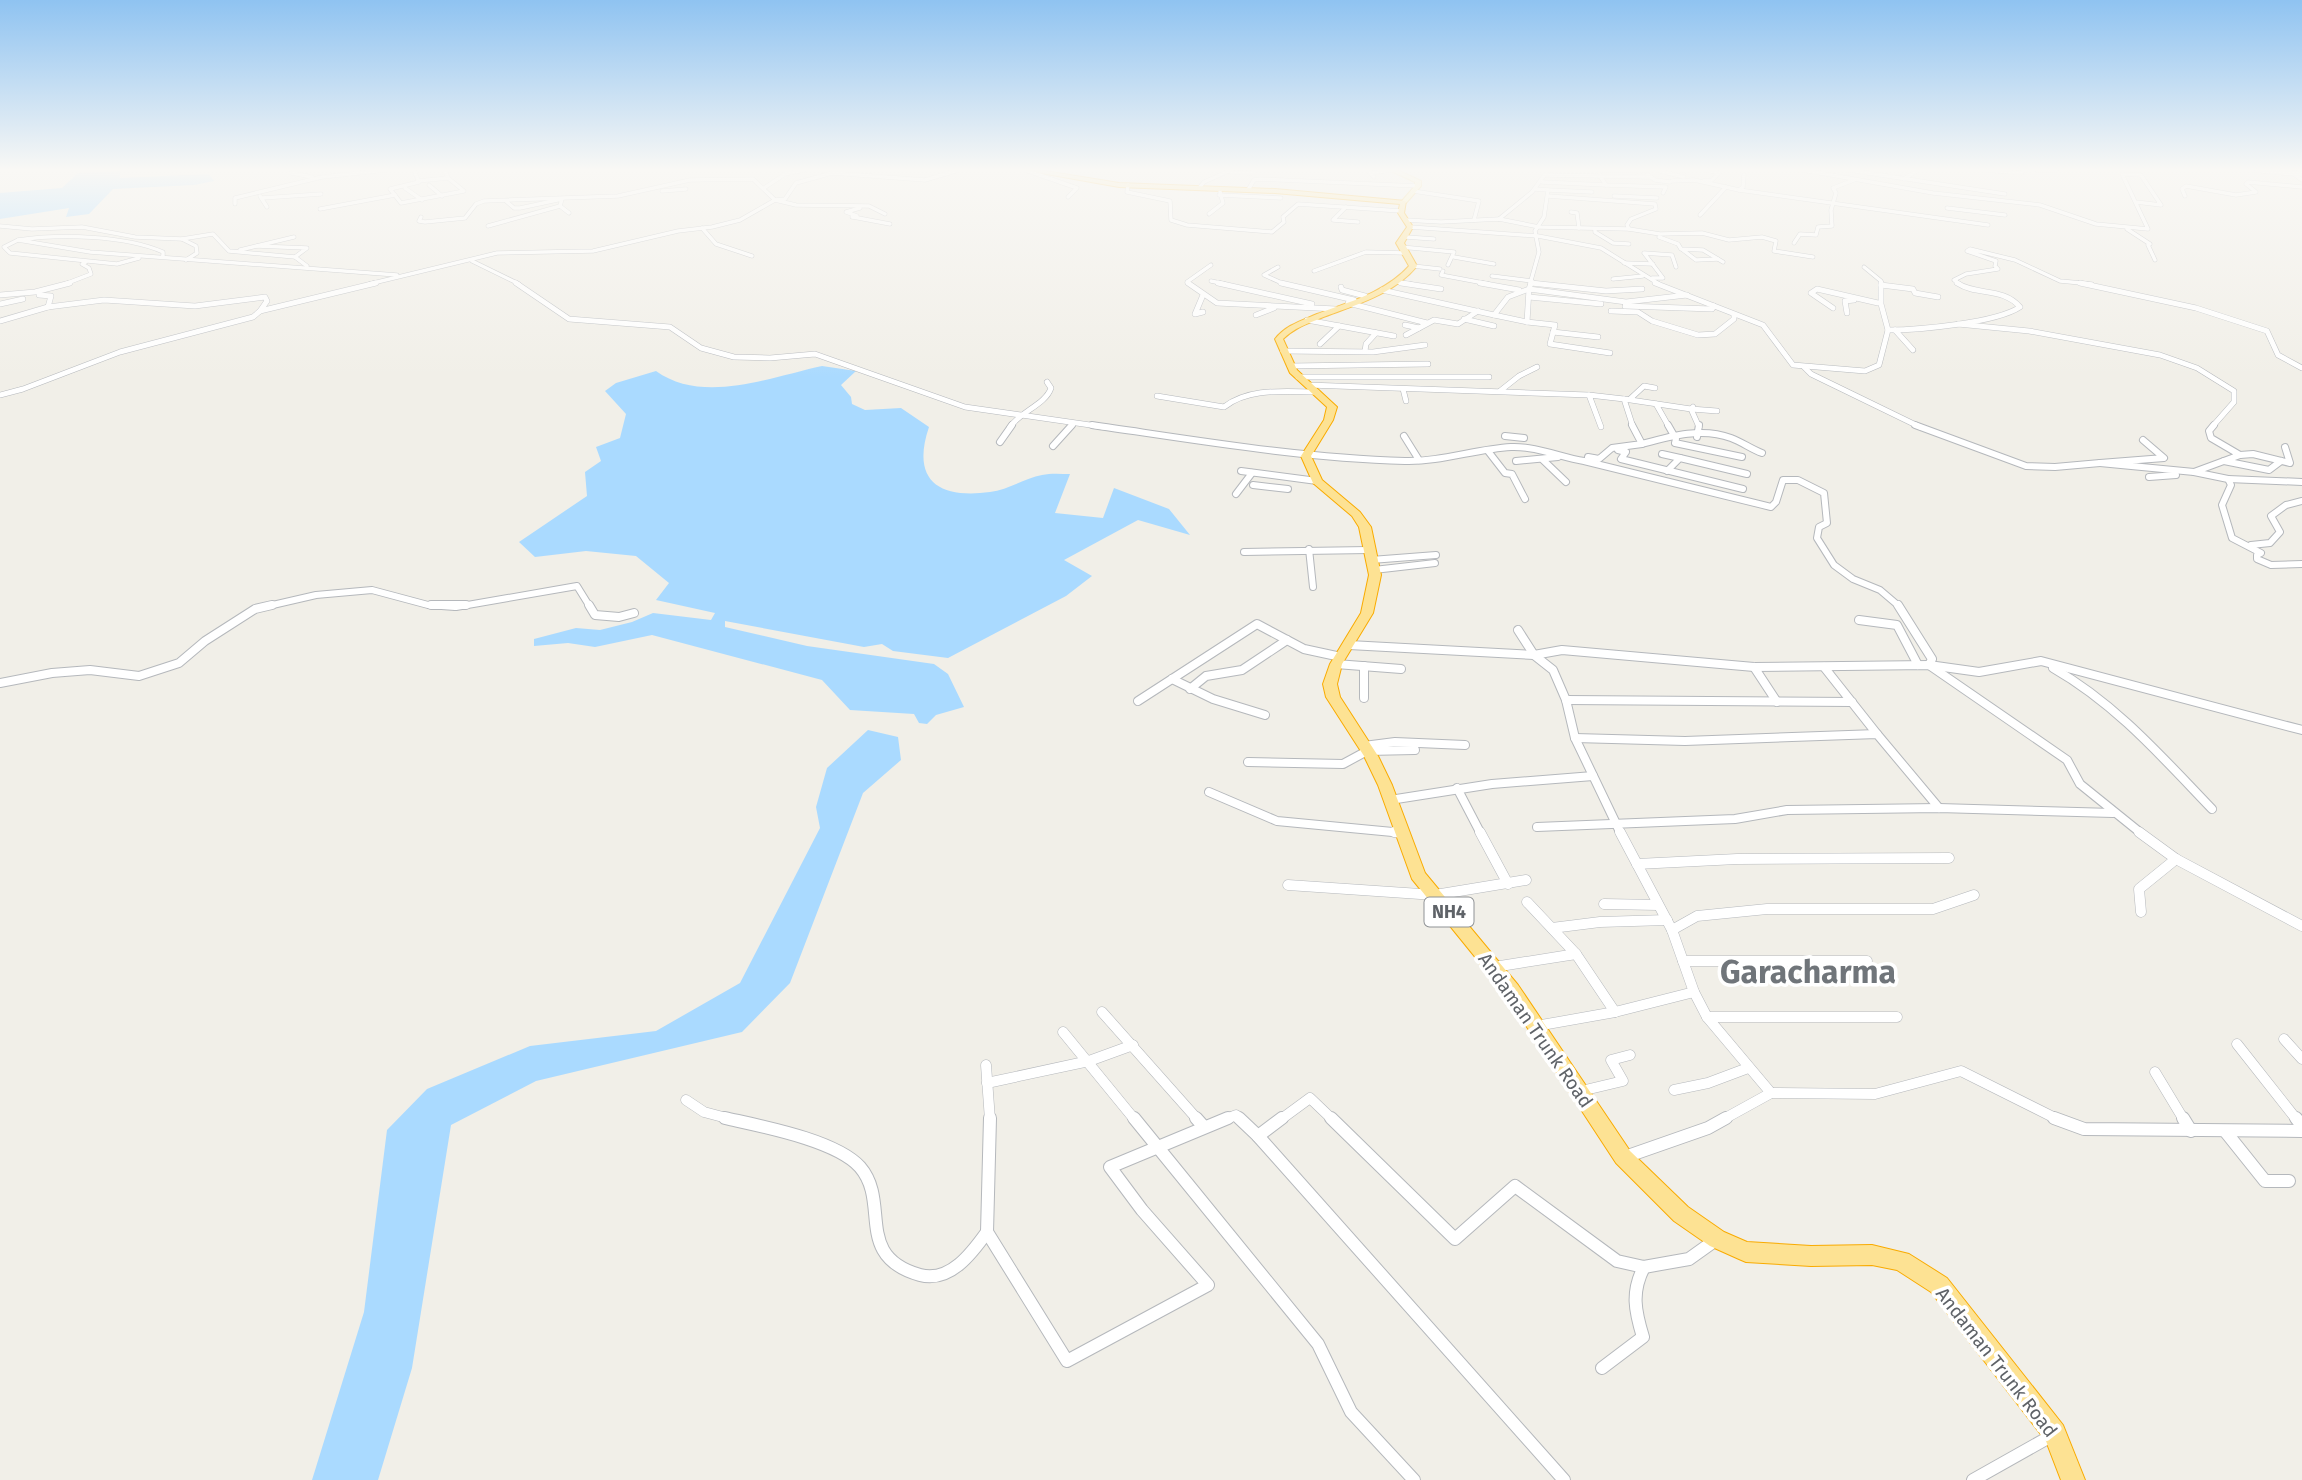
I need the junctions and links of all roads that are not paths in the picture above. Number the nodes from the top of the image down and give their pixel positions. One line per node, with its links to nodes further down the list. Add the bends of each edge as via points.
1 (27, 239): 22 (street)
2 (83, 239): 32 (street, via 147,246 163,252)
3 (182, 239): 36 (street, via 196,246 197,253)
4 (218, 239): 28 (street)
5 (286, 239): 26 (street)
6 (650, 239): 38 (street, via 593,251 497,253)
7 (708, 239): 29 (street)
8 (1382, 239): 49 (street, via 1366,252)
9 (1403, 239): 55 (highway)
10 (1419, 239): 63 (street, via 1441,275)
11 (1434, 239): 34 (street, via 1454,252)
12 (1538, 239): 56 (street)
13 (1556, 239): 40 (street, via 1592,245)
14 (1607, 239): 24 (street)
15 (1666, 239): 27 (street)
16 (1725, 239): 17 (street)
17 (1750, 239)
18 (1775, 239): 35 (street, via 1774,251)
19 (1797, 239): 23 (street)
20 (2135, 239): 25 (street)
21 (2143, 239): 25 (street)
22 (18, 240): 32 (street, via 90,252); 39 (street, via 4,247 10,253)
23 (1794, 243)
24 (1629, 244)
25 (2150, 244): 37 (street)
26 (257, 246): 28 (street); 33 (street, via 307,248)
27 (1681, 249): 31 (street); 31 (street, via 1703,250 1721,260)
28 (234, 251): 33 (street)
29 (752, 256)
30 (1672, 256): 31 (street); 42 (street, via 1644,253); 46 (street)
31 (1689, 256)
32 (163, 257): 36 (street); 39 (street, via 117,264)
33 (295, 257): 48 (street)
34 (1454, 257): 41 (street); 44 (street)
35 (1813, 257)
36 (186, 260): 48 (street)
37 (2155, 260)
38 (472, 261): 50 (street); 128 (street, via 521,285 569,319 670,327 701,348 734,357 815,354 965,407)
39 (90, 262): 64 (street, via 82,264 91,274 69,285)
40 (1624, 263): 42 (street); 52 (street)
41 (1494, 264)
42 (1653, 264): 52 (street, via 1663,278)
43 (1211, 265): 66 (street, via 1186,282)
44 (1448, 265)
45 (1278, 267): 70 (street, via 1264,275)
46 (1676, 267)
47 (1864, 267): 57 (street)
48 (310, 268): 50 (street)
49 (1314, 271)
50 (406, 276): 78 (street)
51 (1492, 276): 56 (street)
52 (1644, 277): 53 (street); 65 (street)
53 (1613, 279)
54 (1211, 281): 67 (street)
55 (1398, 282): 59 (street); 62 (highway)
56 (1532, 282): 60 (street); 61 (street, via 1606,291)
57 (1881, 285): 69 (street); 71 (street)
58 (1341, 287): 70 (street)
59 (1441, 289)
60 (1530, 289): 63 (street); 65 (street, via 1626,302); 68 (street)
61 (1642, 289)
62 (1382, 290): 70 (highway); 79 (street)
63 (1519, 290): 84 (street, via 1505,297)
64 (0, 294)
65 (1688, 294): 75 (street)
66 (1203, 295): 73 (street, via 1217,303); 81 (street, via 1195,314)
67 (1272, 295): 70 (street); 73 (street)
68 (1529, 297): 75 (street, via 1647,307); 89 (street)
69 (1938, 298)
70 (1350, 302): 74 (street); 87 (highway); 90 (street)
71 (1879, 303): 77 (street, via 1817,289 1811,293); 82 (street, via 1847,299); 97 (street)
72 (0, 304): 76 (street, via 45,294 51,296)
73 (1260, 305): 74 (street)
74 (1277, 306): 83 (street)
75 (1714, 306): 85 (street)
76 (48, 307): 78 (street, via 104,300 195,306 265,297); 88 (street)
77 (1833, 308)
78 (260, 310): 120 (street, via 253,317 120,352)
79 (1478, 311): 84 (street); 86 (street)
80 (1611, 311): 85 (street, via 1638,312 1652,321 1707,336)
81 (1203, 312)
82 (1847, 313)
83 (1256, 315)
84 (1494, 315): 89 (street)
85 (1734, 316): 111 (street, via 1763,324 1793,365)
86 (1464, 319): 90 (street, via 1458,324); 94 (street)
87 (1307, 320): 93 (street); 114 (highway, via 1279,339)
88 (0, 321)
89 (1527, 321): 99 (street, via 1555,325)
90 (1427, 323): 96 (street)
91 (1948, 323): 95 (street); 113 (street, via 2011,313 2020,307 2008,296 1966,288 1954,280 1998,269 1996,261 1967,251 1970,249 2015,260 2060,281 2196,308 2267,331 2273,349 2286,362); 147 (street, via 2075,338 2160,355 2197,368 2234,391 2234,402 2209,431 2211,438)
92 (1405, 325): 96 (street)
93 (1339, 326): 101 (street); 105 (street)
94 (1494, 326)
95 (1934, 326): 98 (street); 100 (street)
96 (1419, 328): 102 (street)
97 (1888, 330): 98 (street); 111 (street, via 1879,365 1865,371)
98 (1895, 330): 108 (street)
99 (1553, 332): 104 (street); 109 (street, via 1550,344)
100 (1987, 332)
101 (1376, 333): 103 (street); 107 (street)
102 (1406, 335)
103 (1394, 336)
104 (1598, 337)
105 (1320, 344)
106 (1425, 345): 107 (street)
107 (1365, 351): 114 (street)
108 (1913, 351)
109 (1610, 354)
110 (1428, 364): 114 (street)
111 (1804, 366): 157 (street, via 1811,374 1901,419 2026,466)
112 (1537, 367): 119 (street, via 1503,390)
113 (2302, 368)
114 (1299, 374): 115 (street); 118 (street); 122 (street, via 1268,392 1234,398 1224,407); 148 (highway, via 1332,407)
115 (1489, 377)
116 (1047, 382): 128 (street, via 1049,395)
117 (1655, 388): 123 (street, via 1644,386 1634,398)
118 (1403, 389): 119 (street); 124 (street)
119 (1486, 392): 121 (street)
120 (0, 395)
121 (1589, 395): 123 (street); 130 (street)
122 (1157, 396)
123 (1624, 399): 125 (street); 139 (street)
124 (1406, 401)
125 (1656, 404): 126 (street); 131 (street)
126 (1692, 407): 127 (street); 134 (street)
127 (1717, 411)
128 (1018, 416): 129 (street); 138 (street)
129 (1073, 424): 140 (street); 148 (street)
130 (1601, 427)
131 (1673, 435): 134 (street); 139 (street); 150 (street, via 1675,443)
132 (1404, 436): 152 (street)
133 (1505, 436): 135 (street)
134 (1698, 436): 145 (street, via 1733,438)
135 (1513, 437): 136 (street); 141 (street)
136 (1524, 438)
137 (2143, 440): 157 (street, via 2164,458)
138 (1000, 442)
139 (1642, 444): 143 (street)
140 (1053, 446)
141 (1513, 447): 144 (street); 149 (street)
142 (2285, 447): 154 (street, via 2290,463)
143 (1612, 448): 149 (street, via 1599,459); 159 (street, via 1626,452 1621,459)
144 (1488, 451): 152 (street); 175 (street, via 1505,473 1512,474)
145 (1762, 453)
146 (1662, 454): 151 (street)
147 (2240, 455): 154 (street); 156 (street)
148 (1306, 456): 152 (street); 167 (highway, Andaman Trunk Road / NH4)
149 (1557, 457): 153 (street); 193 (street, via 1762,506 1776,502 1787,479 1824,493 1827,523 1819,527 1817,538 1834,565 1880,590 1900,607 1933,659)
150 (1742, 457)
151 (1680, 458): 159 (street); 163 (street)
152 (1419, 460)
153 (1543, 460): 155 (street); 168 (street)
154 (2281, 460): 156 (street, via 2269,470)
155 (1516, 461)
156 (2224, 461): 161 (street)
157 (2101, 463): 160 (street)
158 (1241, 471): 162 (street)
159 (1667, 471): 173 (street)
160 (2183, 471): 161 (street); 165 (street)
161 (2194, 472): 166 (street)
162 (1252, 473): 164 (street); 174 (street)
163 (1747, 474)
164 (1269, 475): 167 (street); 171 (street)
165 (2149, 477)
166 (2228, 479): 169 (street); 177 (street, via 2231,485 2222,505 2225,520 2232,538)
167 (1317, 481): 181 (highway, Andaman Trunk Road / NH4, via 1356,514 1364,527)
168 (1566, 482)
169 (2302, 482)
170 (1253, 485): 171 (street)
171 (1265, 486): 172 (street)
172 (1288, 489)
173 (1743, 489)
174 (1236, 495)
175 (1525, 499)
176 (2302, 501): 177 (street, via 2286,505 2272,516 2280,532 2270,543)
177 (2248, 545): 183 (street, via 2262,554 2257,559 2266,565)
178 (1309, 550): 179 (street); 181 (street); 184 (street)
179 (1244, 552)
180 (1436, 555): 181 (street)
181 (1371, 560): 182 (street); 189 (highway, Andaman Trunk Road / NH4, via 1367,613)
182 (1435, 564)
183 (2302, 564)
184 (1313, 587)
185 (634, 613): 199 (street, via 595,615 577,586 456,607 428,606 372,590 316,596 255,609 179,663 139,676 90,670)
186 (1859, 620): 192 (street, via 1897,625)
187 (1518, 630): 190 (street)
188 (1287, 640): 189 (street, via 1304,649); 198 (street, via 1257,624); 200 (street, via 1242,670 1206,676)
189 (1342, 655): 190 (street); 194 (street); 211 (highway, Andaman Trunk Road / NH4, via 1330,684 1333,697)
190 (1534, 655): 195 (street, via 1562,650); 203 (street, via 1553,670)
191 (2040, 661): 193 (street, via 1979,672); 207 (street); 219 (street, via 2106,701)
192 (1918, 665): 193 (street); 196 (street)
193 (1929, 665): 220 (street, via 2067,761 2080,784)
194 (1364, 666): 197 (street); 201 (street)
195 (1754, 667): 196 (street); 204 (street)
196 (1824, 667): 205 (street)
197 (1401, 669)
198 (1172, 679): 200 (street); 202 (street)
199 (0, 683)
200 (1189, 689): 206 (street)
201 (1364, 698)
202 (1138, 701)
203 (1566, 701): 204 (street); 209 (street)
204 (1777, 702): 205 (street)
205 (1852, 702): 208 (street)
206 (1265, 715)
207 (2302, 730)
208 (1877, 734): 209 (street, via 1685,741); 218 (street)
209 (1576, 738): 214 (street)
210 (1465, 745): 211 (street, via 1395,742)
211 (1366, 748): 212 (street); 213 (street, via 1343,764); 217 (highway, Andaman Trunk Road / NH4)
212 (1415, 750)
213 (1248, 762)
214 (1593, 776): 215 (street); 221 (street)
215 (1457, 788): 217 (street); 228 (street)
216 (1209, 792): 223 (street, via 1277,821)
217 (1391, 800): 223 (highway, Andaman Trunk Road / NH4)
218 (1939, 808): 220 (street); 221 (street, via 1787,810 1735,819)
219 (2212, 809)
220 (2113, 813): 225 (street)
221 (1616, 824): 222 (street); 226 (street)
222 (1537, 827)
223 (1403, 833): 230 (highway, Andaman Trunk Road / NH4, via 1418,875)
224 (1949, 858): 226 (street)
225 (2176, 859): 235 (street, via 2139,889); 237 (street)
226 (1636, 864): 234 (street)
227 (1526, 880): 228 (street)
228 (1508, 884): 230 (street)
229 (1288, 885): 230 (street)
230 (1435, 895): 243 (highway, Andaman Trunk Road / NH4)
231 (1973, 895): 239 (street, via 1933,909 1767,909 1697,916)
232 (1527, 902): 238 (street)
233 (1604, 904): 234 (street)
234 (1658, 905): 236 (street)
235 (2141, 912)
236 (1667, 920): 238 (street); 239 (street)
237 (2302, 926)
238 (1552, 928): 240 (street)
239 (1672, 930): 241 (street)
240 (1576, 954): 243 (street); 246 (street)
241 (1683, 961): 242 (street); 244 (street)
242 (1867, 961)
243 (1494, 967): 249 (highway, Andaman Trunk Road / NH4)
244 (1694, 992): 246 (street); 247 (street)
245 (1102, 1012): 253 (street)
246 (1615, 1012): 249 (street)
247 (1707, 1017): 248 (street); 258 (street)
248 (1897, 1017)
249 (1536, 1026): 262 (highway, Andaman Trunk Road / NH4)
250 (1063, 1032): 256 (street)
251 (2284, 1039): 255 (street)
252 (2237, 1044): 266 (street)
253 (1133, 1045): 256 (street); 265 (street)
254 (1630, 1055): 262 (street, via 1611,1060 1623,1081)
255 (2302, 1059)
256 (1088, 1061): 260 (street); 270 (street)
257 (986, 1065): 260 (street)
258 (1748, 1068): 261 (street); 263 (street)
259 (2155, 1072): 267 (street)
260 (987, 1083): 273 (street, via 991,1138)
261 (1674, 1090)
262 (1581, 1091): 271 (highway, Andaman Trunk Road / NH4)
263 (1771, 1093): 267 (street, via 1875,1094 1961,1072 2084,1129); 271 (street, via 1708,1128)
264 (686, 1100): 273 (street, via 699,1112 768,1127 850,1157 868,1179 885,1256 905,1274 933,1276 964,1263)
265 (1204, 1127): 269 (street, via 1236,1115); 270 (street)
266 (2302, 1128): 268 (street)
267 (2191, 1130): 268 (street)
268 (2225, 1131): 272 (street, via 2265,1181)
269 (1258, 1136): 275 (street, via 1310,1098 1455,1238 1515,1186 1617,1261); 279 (street)
270 (1157, 1146): 273 (street, via 1110,1167 1208,1285 1067,1361); 278 (street, via 1318,1344 1351,1412)
271 (1623, 1157): 274 (highway, Andaman Trunk Road / NH4, via 1681,1214)
272 (2289, 1181)
273 (987, 1232)
274 (1717, 1239): 275 (street, via 1689,1259); 277 (highway, Andaman Trunk Road / NH4, via 1746,1252 1872,1255 1901,1261 1939,1284)
275 (1644, 1267): 276 (street, via 1634,1284 1634,1309 1643,1337)
276 (1602, 1368)
277 (2055, 1433): 280 (street); 281 (highway, Andaman Trunk Road / NH4)
278 (1414, 1480)
279 (1564, 1480)
280 (1973, 1480)
281 (2073, 1480)

